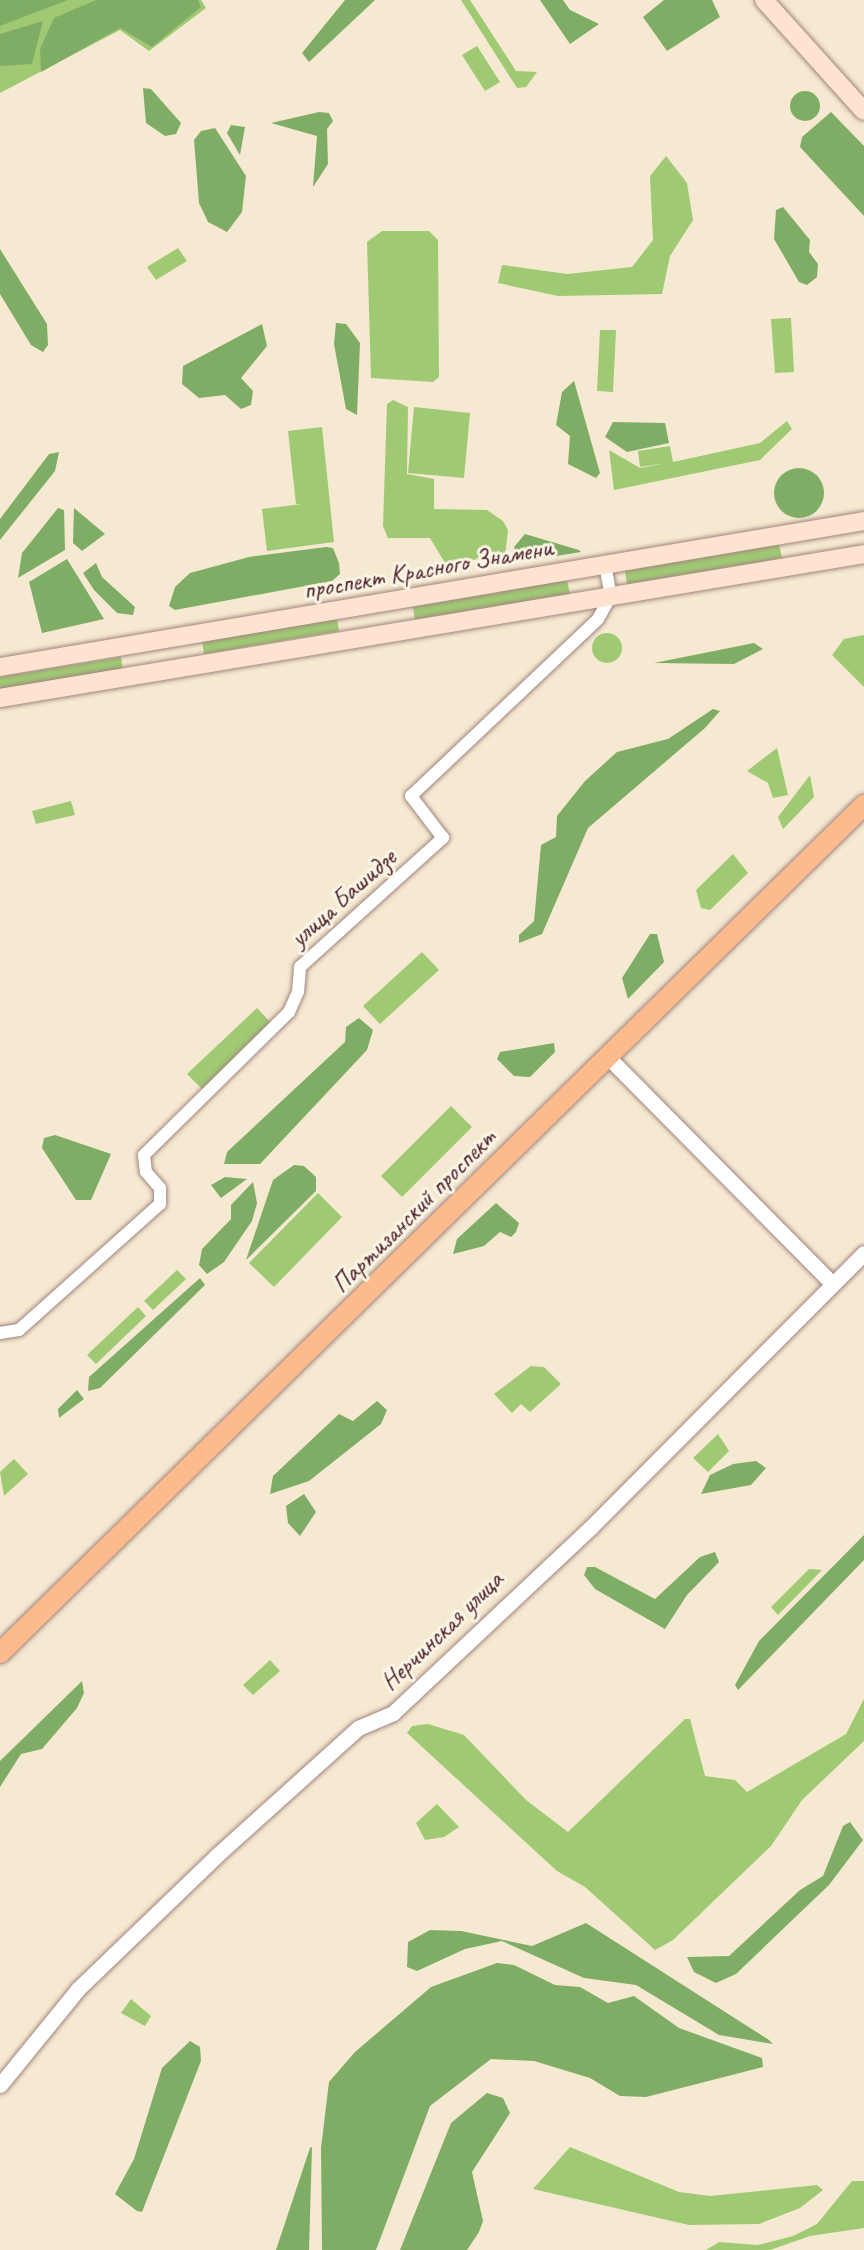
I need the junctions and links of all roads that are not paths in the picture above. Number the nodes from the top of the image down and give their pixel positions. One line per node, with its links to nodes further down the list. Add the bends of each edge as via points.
1 (764, 0): 2 (main road)
2 (864, 111)
3 (864, 521): 4 (main road, проспект Красного Знамени)
4 (819, 528): 6 (main road); 7 (main road, проспект Красного Знамени)
5 (864, 554): 6 (main road)
6 (825, 561): 8 (main road)
7 (605, 564): 8 (street); 9 (main road, проспект Красного Знамени)
8 (611, 596): 10 (main road); 15 (street, улица Башидзе, via 598,619 411,796 443,838 300,967 298,993 289,1012 148,1150 144,1166 160,1188 160,1204 19,1330)
9 (0, 667)
10 (0, 698)
11 (864, 805): 12 (main road, Партизанский проспект)
12 (606, 1055): 14 (street); 16 (main road, Партизанский проспект, via 482,1184)
13 (864, 1253): 14 (street, Нерчинская улица)
14 (831, 1282): 17 (street, Нерчинская улица, via 590,1528 393,1713 358,1728 106,1962)
15 (0, 1333)
16 (0, 1653)
17 (0, 2085)

